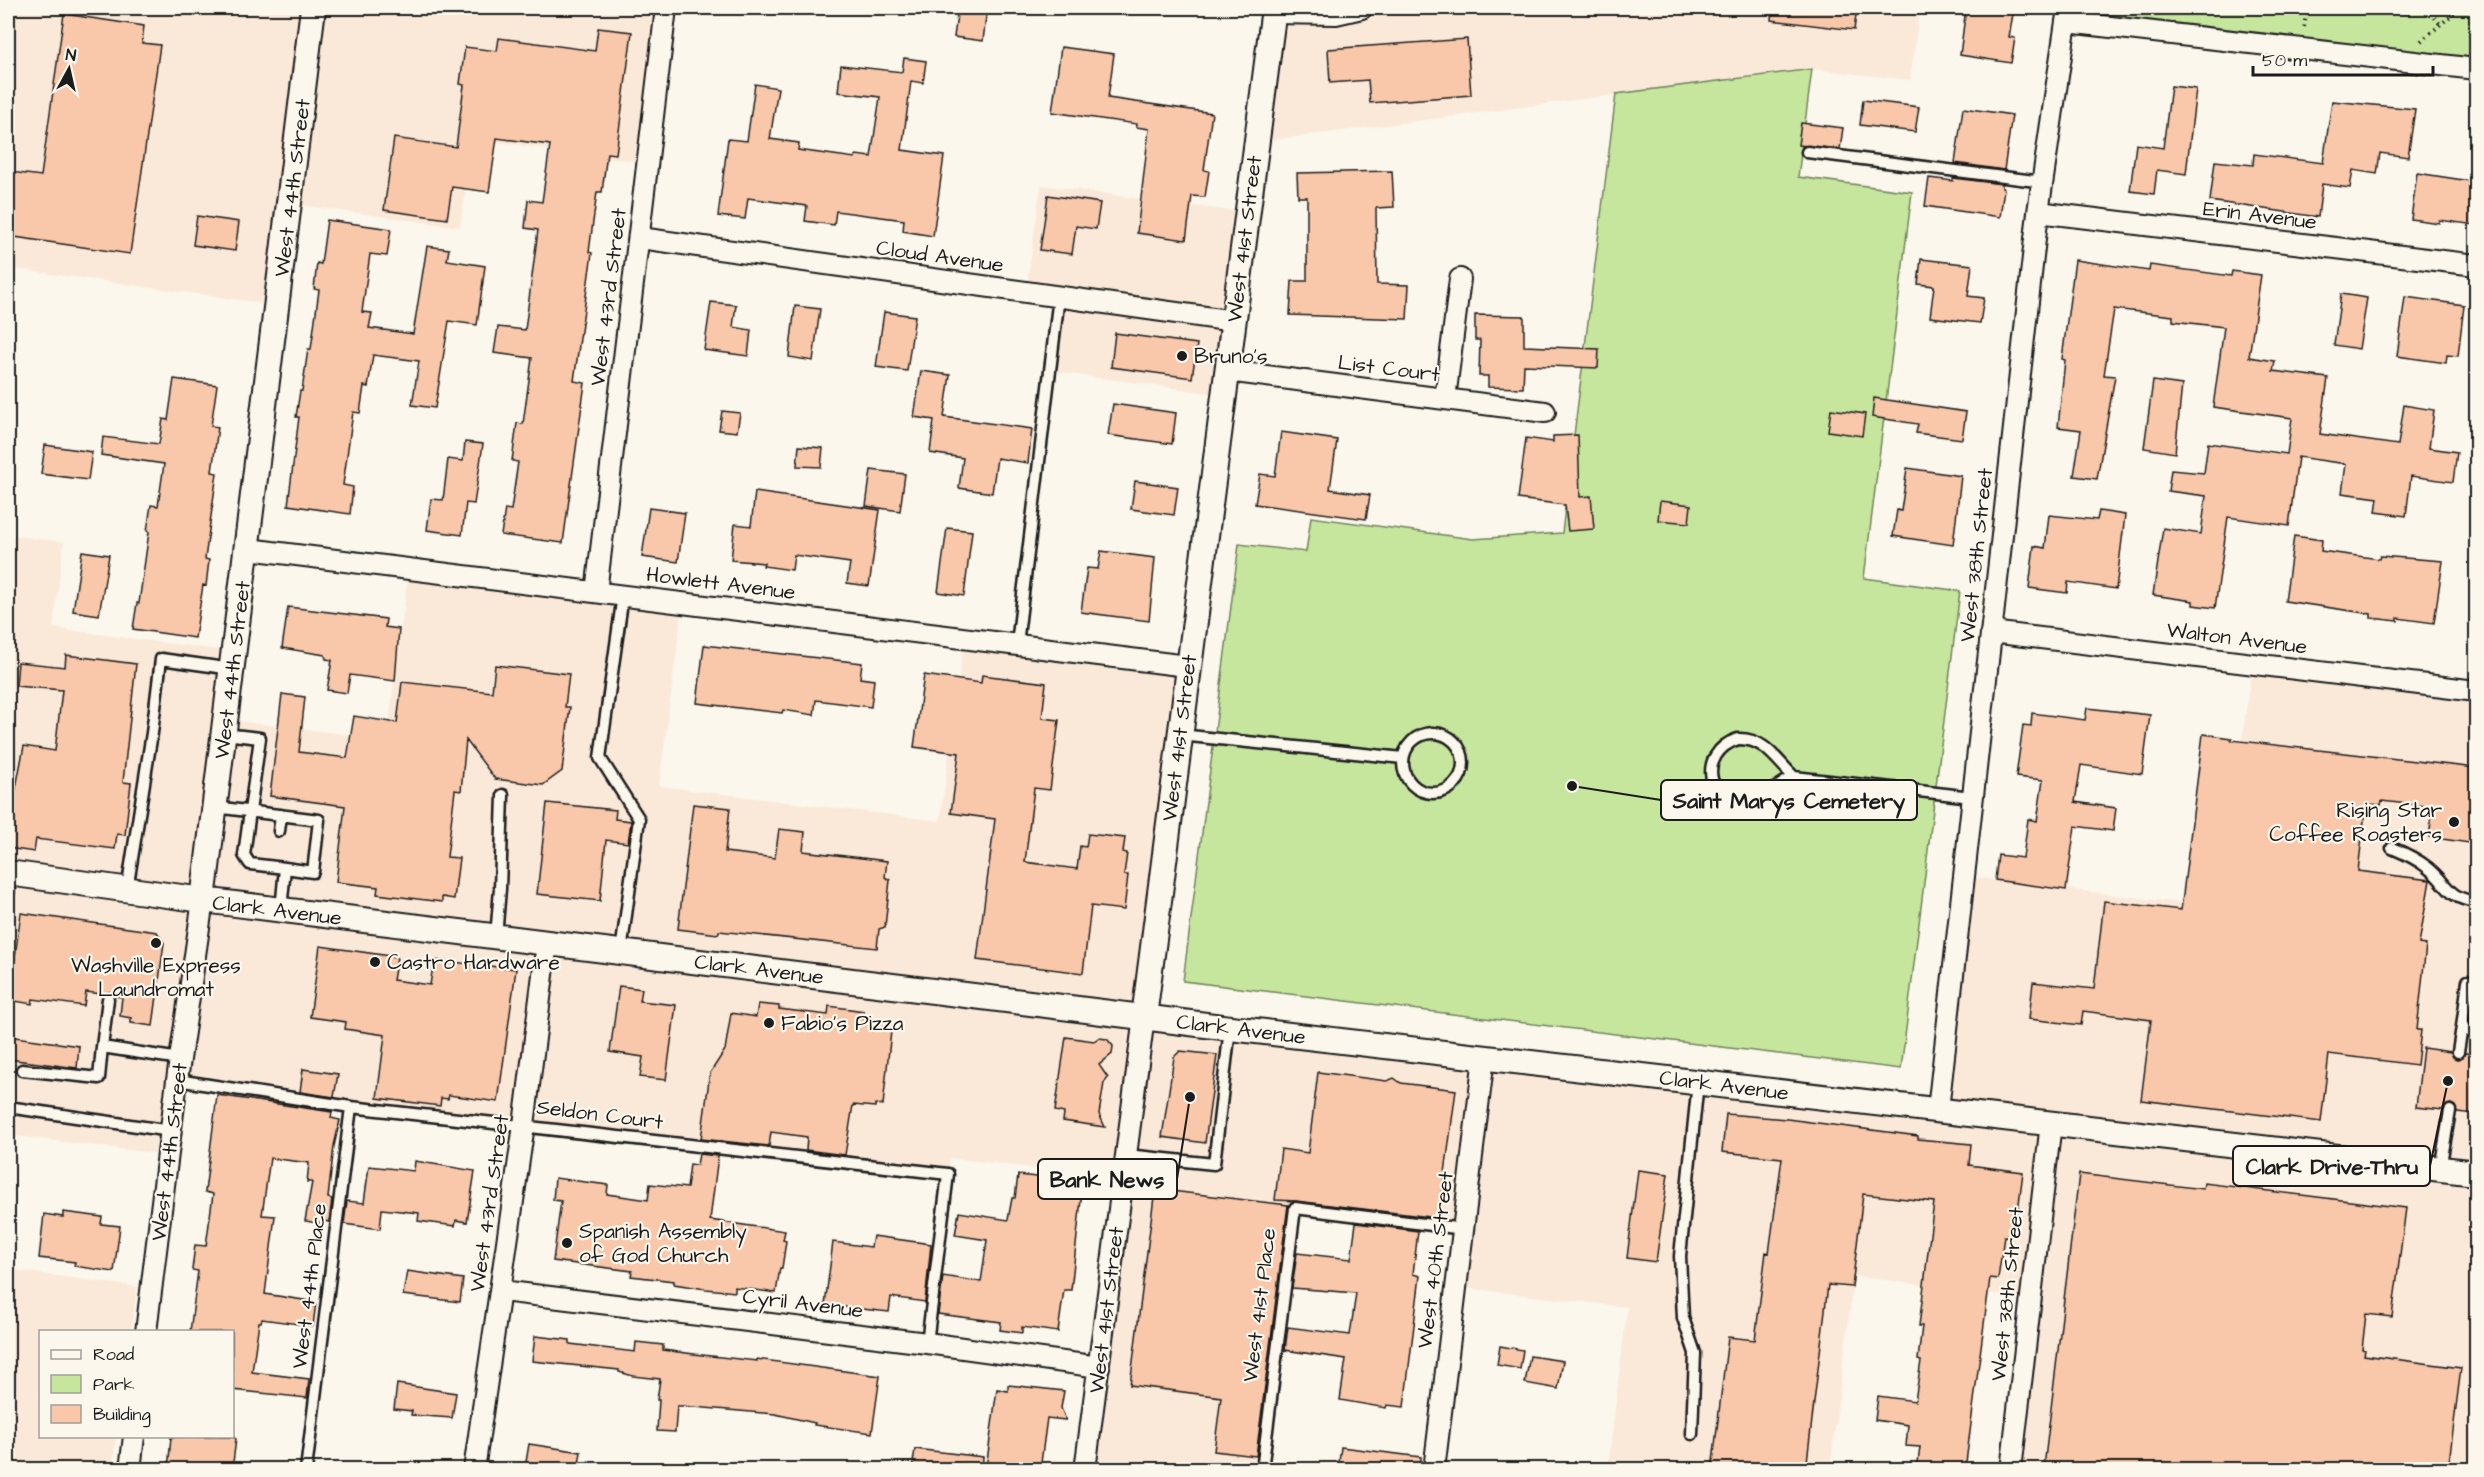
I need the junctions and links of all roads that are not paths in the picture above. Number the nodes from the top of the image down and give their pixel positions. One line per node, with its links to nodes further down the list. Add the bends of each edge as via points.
1 (313, 8): 18 (street, West 44th Street)
2 (666, 8): 10 (street, West 43rd Street)
3 (1362, 8): 4 (street, via 1336,14)
4 (1273, 10): 14 (street, West 41st Street)
5 (2067, 15): 6 (street); 8 (street, West 38th Street)
6 (2476, 69)
7 (1807, 153): 8 (lane)
8 (2043, 182): 9 (street, West 38th Street)
9 (2038, 212): 11 (street, Erin Avenue); 21 (street, West 38th Street)
10 (640, 238): 13 (street, Cloud Avenue); 19 (street, West 43rd Street)
11 (2476, 265)
12 (1460, 279): 16 (street)
13 (1059, 296): 14 (street, Cloud Avenue); 22 (lane)
14 (1234, 321): 15 (street, West 41st Street)
15 (1227, 371): 16 (street, List Court); 23 (street, West 41st Street)
16 (1445, 399): 17 (street, List Court)
17 (1545, 412)
18 (248, 549): 19 (street, Howlett Avenue); 24 (street, West 44th Street)
19 (596, 592): 20 (street, Howlett Avenue)
20 (623, 595): 22 (street, Howlett Avenue); 45 (lane, via 600,758 639,819)
21 (1991, 632): 25 (street, Walton Avenue); 31 (street, West 38th Street)
22 (1017, 644): 23 (street, Howlett Avenue)
23 (1187, 666): 27 (street, West 41st Street)
24 (232, 670): 26 (street, West 44th Street); 39 (lane, via 161,660)
25 (2476, 691)
26 (224, 734): 32 (street, West 44th Street); 33 (lane, via 260,738)
27 (1179, 735): 28 (lane); 48 (street, West 41st Street)
28 (1403, 758): 28 (lane, via 1412,741 1439,733 1456,742 1464,760 1463,771 1442,792 1422,792 1407,778)
29 (1794, 777): 29 (lane, via 1767,748 1749,739 1728,742 1714,757 1711,767 1716,789 1733,802 1756,800); 31 (lane)
30 (503, 795): 43 (lane)
31 (1972, 797): 61 (street, West 38th Street)
32 (214, 807): 33 (lane); 40 (street, West 44th Street)
33 (250, 811): 34 (lane); 37 (lane, via 244,855 250,864)
34 (281, 815): 35 (lane); 37 (lane, via 319,820 313,872)
35 (279, 831)
36 (2392, 848): 41 (lane, via 2428,867 2460,900)
37 (279, 864): 42 (lane)
38 (8, 880): 39 (street, Clark Avenue)
39 (127, 890): 40 (street, Clark Avenue)
40 (203, 900): 42 (street, Clark Avenue); 55 (street, West 44th Street)
41 (2476, 902)
42 (281, 910): 43 (street, Clark Avenue)
43 (496, 937): 44 (street, Clark Avenue)
44 (547, 943): 45 (street, Clark Avenue); 64 (street, West 43rd Street)
45 (621, 952): 48 (street, Clark Avenue)
46 (2468, 981): 49 (lane)
47 (108, 999): 52 (lane)
48 (1144, 1017): 50 (street, Clark Avenue); 66 (street, West 41st Street)
49 (2462, 1027): 51 (lane); 53 (lane)
50 (1230, 1028): 54 (street, Clark Avenue); 66 (lane, via 1214,1164)
51 (2476, 1035)
52 (102, 1047): 55 (lane); 56 (lane, via 99,1078)
53 (2458, 1052)
54 (1484, 1057): 58 (street, Clark Avenue); 69 (street, West 40th Street)
55 (180, 1059): 57 (street, West 44th Street)
56 (22, 1070)
57 (177, 1080): 60 (lane, Seldon Court); 65 (street, West 44th Street)
58 (1698, 1082): 61 (street, Clark Avenue); 74 (lane, via 1680,1256 1683,1318 1695,1353)
59 (8, 1107): 65 (lane)
60 (351, 1107): 64 (lane, Seldon Court); 77 (lane, West 44th Place)
61 (1938, 1110): 63 (street, Clark Avenue)
62 (2450, 1111): 67 (lane)
63 (2051, 1123): 67 (street, Clark Avenue); 82 (street, West 38th Street)
64 (524, 1125): 70 (street, West 43rd Street); 72 (lane, Seldon Court, via 948,1174)
65 (171, 1131): 71 (street, West 44th Street)
66 (1126, 1155): 73 (street, West 41st Street)
67 (2440, 1169): 68 (street, Clark Avenue)
68 (2476, 1173)
69 (1464, 1229): 80 (lane, West 41st Place, via 1295,1208); 81 (street, West 40th Street)
70 (501, 1291): 72 (street, Cyril Avenue); 78 (street, West 43rd Street)
71 (146, 1330)
72 (927, 1342): 73 (street, Cyril Avenue)
73 (1099, 1367): 79 (street, West 41st Street)
74 (1692, 1434)
75 (134, 1438): 76 (street)
76 (130, 1470)
77 (306, 1470)
78 (474, 1470)
79 (1085, 1470)
80 (1262, 1470)
81 (1434, 1470)
82 (2011, 1470)

